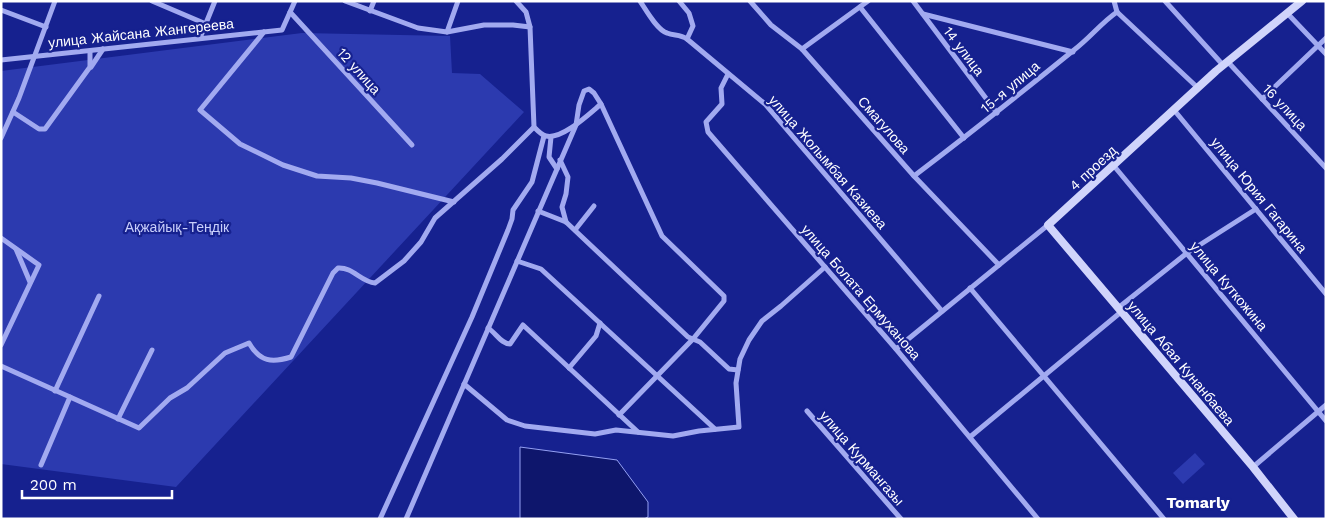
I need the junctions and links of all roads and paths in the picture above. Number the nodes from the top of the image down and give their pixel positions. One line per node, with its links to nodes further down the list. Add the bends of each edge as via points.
1 (55, 1): 25 (street)
2 (152, 1): 24 (street)
3 (215, 1): 24 (street)
4 (295, 1): 20 (street)
5 (345, 1): 19 (street)
6 (374, 1): 19 (street)
7 (458, 1): 28 (street)
8 (516, 1): 26 (street, via 526,12)
9 (640, 1): 31 (street, улица Жолымбая Казиева, via 660,29)
10 (679, 1): 31 (street, via 689,13 692,26)
11 (750, 1): 34 (street, Смагулова, via 770,25)
12 (868, 1): 17 (street)
13 (913, 1): 23 (street, 14 улица)
14 (1114, 1): 21 (street)
15 (1302, 1): 22 (street, 4 проезд)
16 (1166, 2): 40 (street, 16 улица)
17 (860, 6): 34 (street); 54 (street)
18 (1, 10): 25 (street)
19 (370, 11): 28 (street, via 418,28)
20 (290, 12): 27 (street, улица Жайсана Жангереева, via 282,30); 55 (street, 12 улица)
21 (1117, 12): 36 (street, 15-я улица); 43 (street)
22 (1287, 13): 32 (street); 40 (street, 4 проезд)
23 (923, 14): 36 (street); 48 (street, 14 улица)
24 (206, 24): 29 (street)
25 (46, 27): 38 (street)
26 (530, 28): 28 (street, via 484,25); 50 (street)
27 (264, 32): 29 (street, улица Жайсана Жангереева); 61 (street, via 200,110 240,144 283,165 318,176 351,178)
28 (447, 32)
29 (200, 38): 33 (street, улица Жайсана Жангереева)
30 (1326, 38): 32 (street)
31 (687, 39): 42 (street, улица Жолымбая Казиева)
32 (1318, 46): 37 (street); 44 (street)
33 (103, 49): 35 (street, улица Жайсана Жангереева); 41 (street)
34 (802, 49): 60 (street, Смагулова)
35 (90, 51): 38 (street, улица Жайсана Жангереева); 41 (street)
36 (1073, 52): 48 (street, 15-я улица)
37 (1326, 54)
38 (36, 55): 39 (street, улица Жайсана Жангереева); 47 (street)
39 (1, 60)
40 (1225, 64): 43 (street, 4 проезд); 44 (street, 16 улица)
41 (90, 67): 47 (street, via 45,129 39,129)
42 (728, 74): 73 (street, улица Болата Ермуханова, via 721,88 722,104 706,122 708,132); 79 (street, улица Жолымбая Казиева, via 765,104)
43 (1198, 88): 46 (street, 4 проезд)
44 (1262, 99): 58 (street, 16 улица)
45 (601, 104): 49 (street); 49 (street, via 589,89 584,91); 82 (street, via 662,236 724,296 722,305)
46 (1174, 110): 57 (street, 4 проезд); 63 (street, улица Юрия Гагарина)
47 (13, 112): 53 (street)
48 (997, 113): 54 (street, 15-я улица)
49 (576, 125): 52 (street); 56 (street)
50 (534, 127): 51 (street); 61 (street)
51 (544, 136): 52 (street); 105 (street, via 532,182 513,210 475,310)
52 (551, 137): 59 (street, via 549,157)
53 (1, 138)
54 (964, 138): 60 (street, 15-я улица)
55 (412, 145)
56 (560, 160): 59 (street); 65 (street, via 568,177 562,206)
57 (1114, 166): 66 (street, 4 проезд); 70 (street, улица Куткожина)
58 (1326, 168)
59 (557, 169): 64 (street)
60 (914, 176): 72 (street, Смагулова)
61 (454, 202): 98 (street, via 436,218 404,261 375,283 346,267 338,268 291,358 279,361 266,359 255,354 250,343 225,353 138,428)
62 (594, 206): 67 (street)
63 (1256, 209): 70 (street); 76 (street, улица Юрия Гагарина)
64 (538, 211): 65 (street); 71 (street)
65 (566, 222): 67 (street)
66 (1048, 225): 72 (street, 4 проезд); 78 (street, улица Абая Кунанбаева)
67 (576, 230): 82 (street)
68 (1, 238): 69 (street)
69 (16, 248): 74 (street); 74 (street, via 39,265)
70 (1186, 253): 78 (street); 96 (street, улица Куткожина)
71 (517, 261): 80 (street, via 541,269); 81 (street)
72 (999, 265): 75 (street, 4 проезд)
73 (825, 267): 84 (street, улица Болата Ермуханова); 88 (street, via 762,321 749,340)
74 (30, 282): 83 (street)
75 (970, 288): 79 (street, 4 проезд); 90 (street)
76 (1326, 294)
77 (99, 296): 92 (street)
78 (1119, 310): 90 (street); 104 (street, улица Абая Кунанбаева)
79 (942, 311): 84 (street, 4 проезд)
80 (600, 322): 87 (street, via 596,336); 89 (street)
81 (488, 328): 87 (street, via 510,344 523,326); 91 (street)
82 (693, 339): 88 (street, via 729,369); 89 (street)
83 (1, 345)
84 (896, 349): 102 (street, улица Болата Ермуханова)
85 (152, 350): 98 (street)
86 (1, 366): 92 (street)
87 (569, 368): 97 (street)
88 (738, 370): 100 (street, via 739,426)
89 (658, 376): 97 (street); 100 (street)
90 (1043, 376): 102 (street); 109 (street)
91 (464, 384): 101 (street, via 507,420 525,426 595,434 616,430); 106 (street)
92 (56, 390): 93 (street)
93 (70, 397): 98 (street); 103 (street)
94 (1326, 405): 96 (street)
95 (807, 411): 107 (street, улица Курмангазы)
96 (1318, 412): 99 (street, улица Куткожина); 104 (street)
97 (620, 415): 101 (street)
98 (118, 419)
99 (1326, 421)
100 (716, 429): 101 (street, via 673,436)
101 (638, 432)
102 (970, 437): 108 (street, улица Болата Ермуханова)
103 (41, 465)
104 (1253, 467): 110 (street, улица Абая Кунанбаева)
105 (380, 519)
106 (406, 519)
107 (901, 519)
108 (1038, 519)
109 (1164, 519)
110 (1294, 519)

